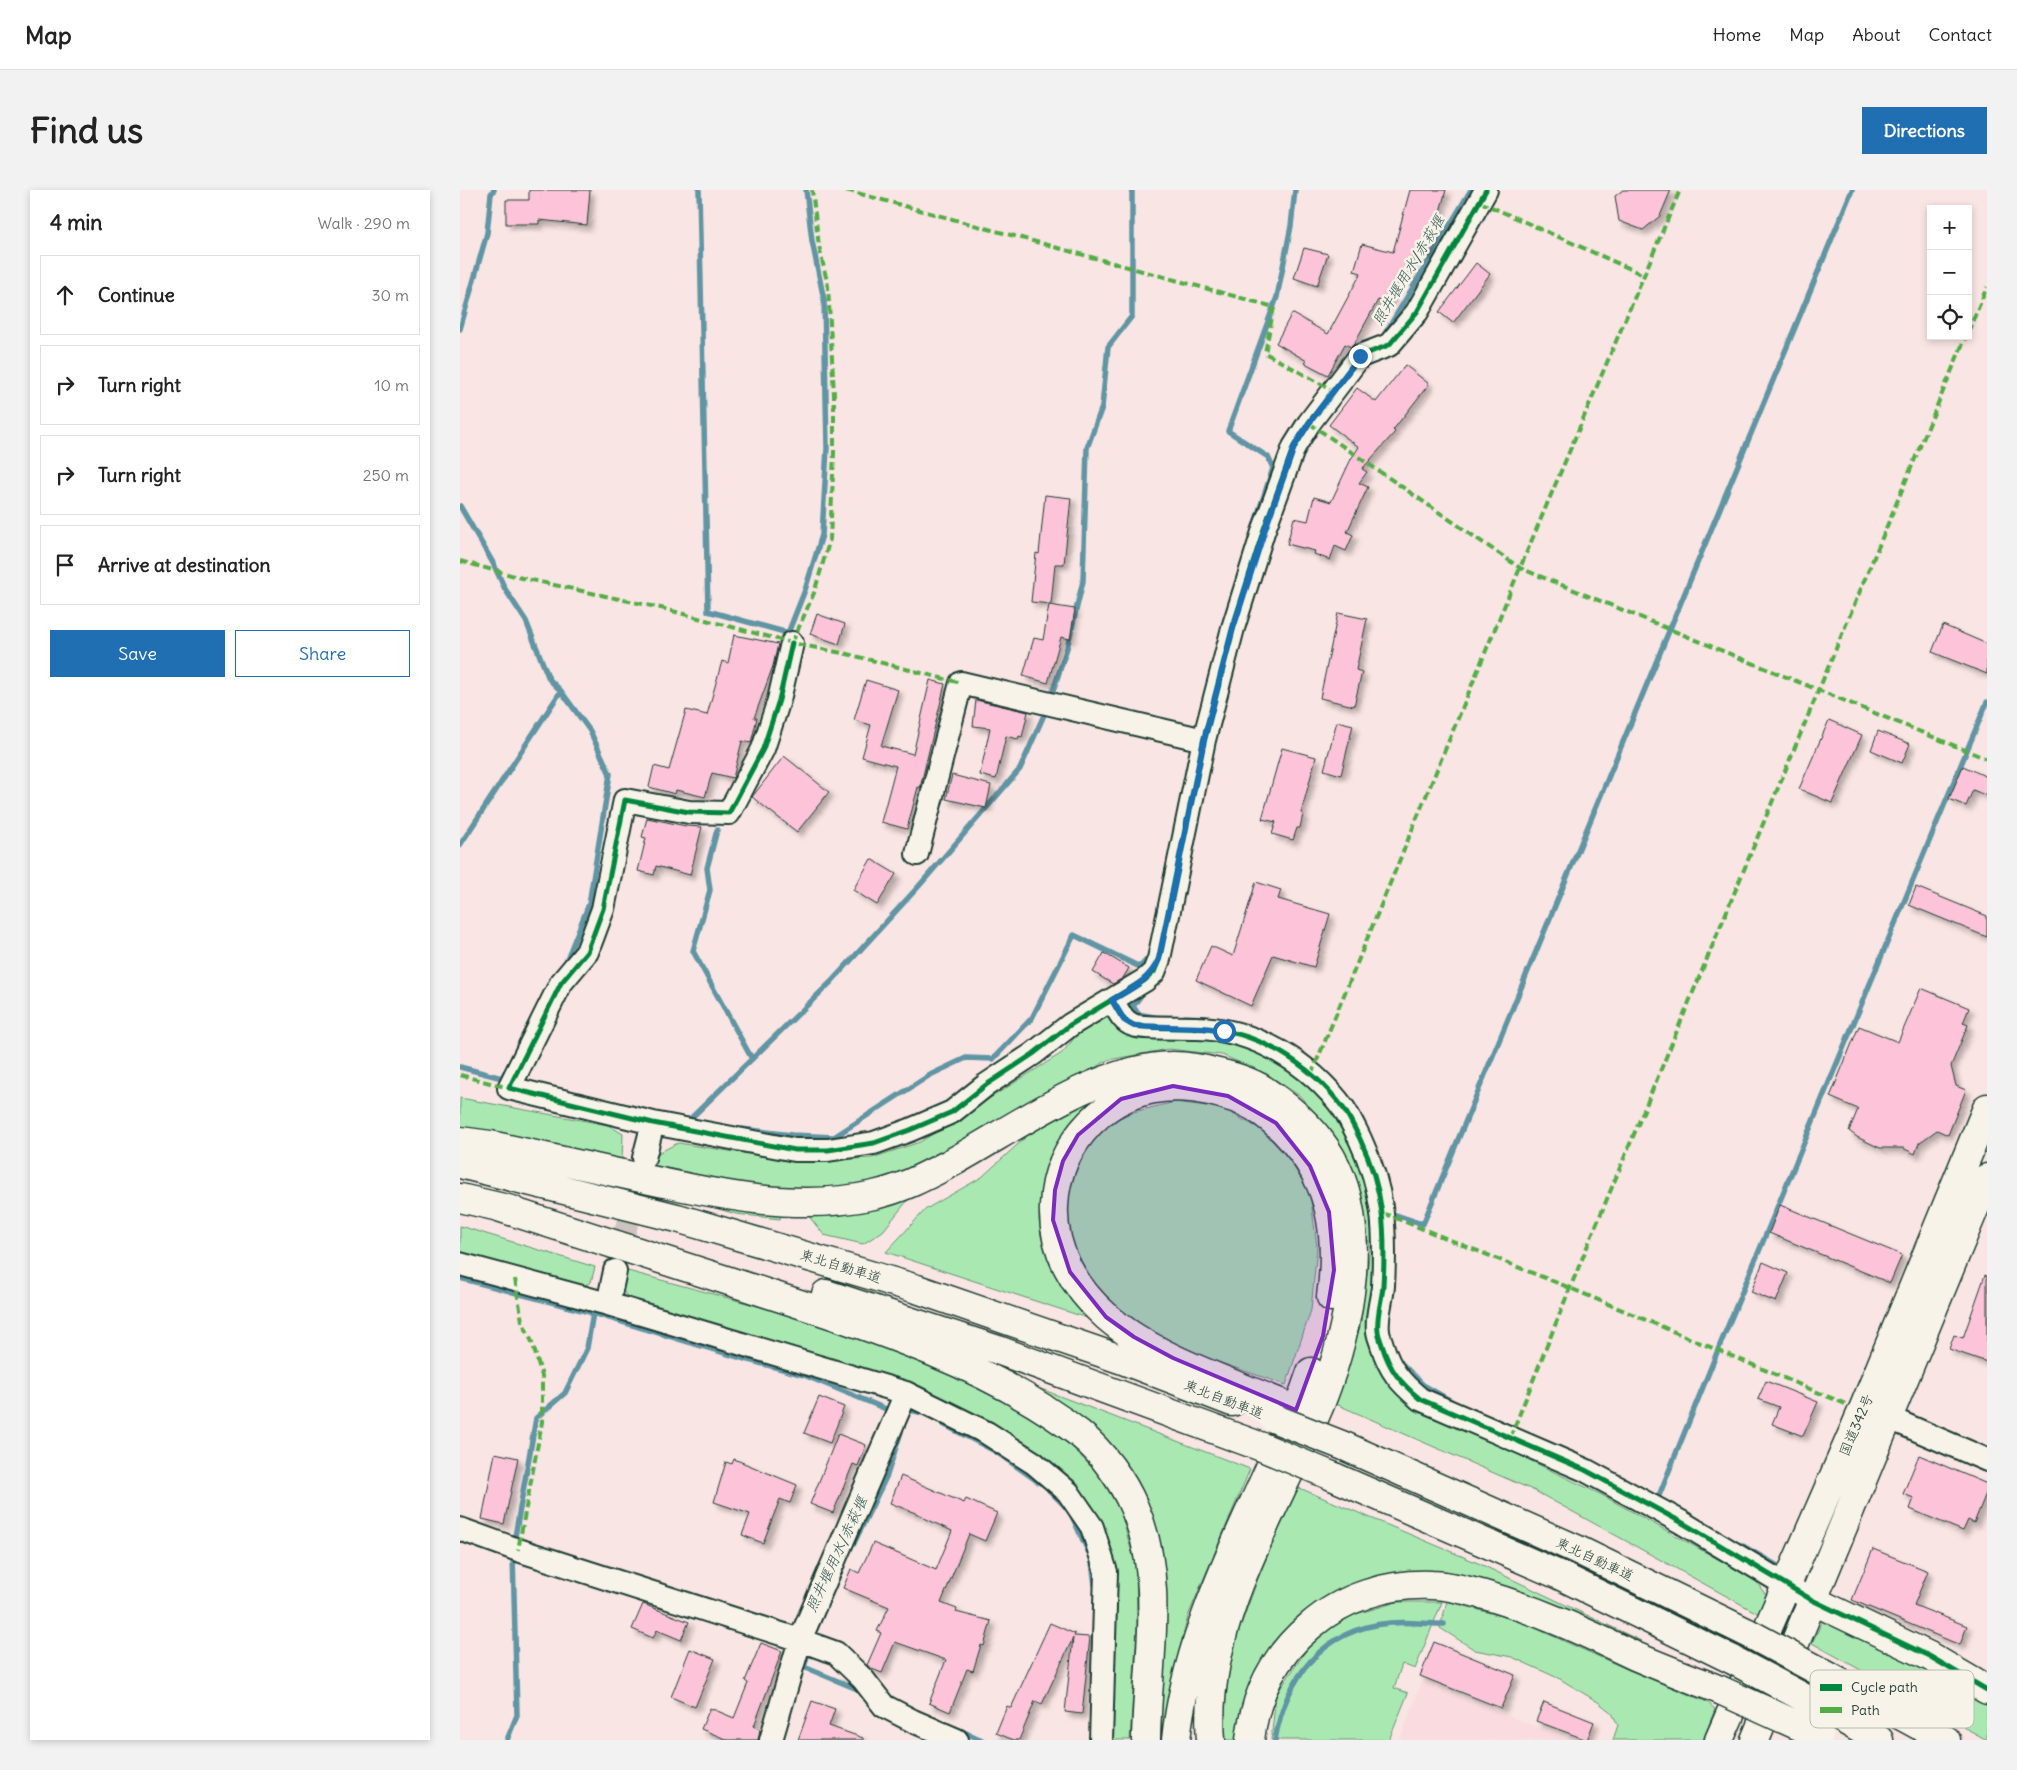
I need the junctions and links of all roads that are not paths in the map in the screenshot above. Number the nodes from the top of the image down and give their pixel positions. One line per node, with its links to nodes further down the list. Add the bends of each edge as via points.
1 (1486, 190): 3 (street, via 1417,312 1389,345 1360,356 1294,447 1233,628)
2 (792, 643): 7 (street, via 763,750 729,813 689,812 625,800 604,909 587,952 561,983 508,1088)
3 (1204, 740): 4 (street, via 961,683); 5 (street, via 1159,959 1154,972 1145,980)
4 (918, 854)
5 (1112, 1000): 7 (street, via 1070,1025 952,1112 874,1143 828,1150 796,1150); 22 (street, via 1124,1020 1134,1026 1203,1028 1244,1035 1262,1042 1285,1054 1311,1075 1344,1110 1372,1164 1383,1213 1384,1265 1378,1331 1392,1369 1400,1382 1420,1400 1585,1470 1681,1522)
6 (1987, 1108): 19 (main road, 国道342号)
7 (653, 1123): 9 (street)
8 (460, 1141): 38 (main road, via 685,1188 791,1201 839,1200 874,1195 914,1183 1076,1093 1139,1070 1174,1066 1202,1069 1260,1087 1289,1107 1333,1160 1346,1197 1354,1256 1351,1292 1344,1328 1322,1400 1233,1600 1212,1680)
9 (644, 1158)
10 (460, 1164): 18 (main road, 東北自動車道, via 677,1218 917,1289)
11 (1987, 1178): 19 (main road, 国道342号)
12 (460, 1198): 13 (main road)
13 (495, 1206): 29 (main road, bridge, via 661,1246 828,1294 998,1350 1262,1447 1559,1575 1733,1660); 36 (main road, via 813,1308 901,1340 990,1378 1031,1400 1081,1436 1116,1475 1134,1505 1146,1540 1152,1601)
14 (460, 1264): 16 (street)
15 (615, 1271): 16 (street)
16 (608, 1304): 17 (street)
17 (906, 1393): 24 (street); 35 (street, via 987,1433 1034,1464 1068,1492 1092,1527 1106,1572)
18 (1277, 1410): 25 (main road, 東北自動車道, bridge, via 1347,1439 1576,1549); 37 (main road, via 1134,1337 1106,1317 1083,1293 1070,1272 1059,1246 1054,1220 1055,1190 1063,1161 1078,1135 1122,1098 1173,1086 1228,1096 1254,1107 1289,1136 1310,1166 1321,1185 1334,1240 1334,1270 1323,1336 1304,1392 1202,1624 1180,1705)
19 (1876, 1412): 20 (street); 22 (main road, 国道342号); 23 (main road, 国道342号)
20 (1987, 1460)
21 (460, 1529): 24 (street)
22 (1787, 1586): 23 (street); 40 (main road, 国道342号)
23 (1812, 1600): 26 (main road); 41 (main road, 国道342号)
24 (800, 1640): 33 (street); 34 (street, via 836,1653 884,1706)
25 (1817, 1670)
26 (1953, 1670)
27 (1974, 1682): 28 (main road)
28 (1987, 1690)
29 (1810, 1716)
30 (1810, 1722): 39 (main road, bridge, via 1720,1690 1569,1625 1499,1599 1433,1584 1371,1592 1342,1602 1320,1616 1278,1660 1263,1686 1253,1716)
31 (1826, 1728): 42 (main road)
32 (1924, 1728): 43 (main road, 東北自動車道, bridge)
33 (771, 1740)
34 (957, 1740)
35 (1101, 1740)
36 (1146, 1740)
37 (1176, 1740)
38 (1212, 1740)
39 (1250, 1740)
40 (1720, 1740)
41 (1755, 1740)
42 (1879, 1740)
43 (1946, 1740)

